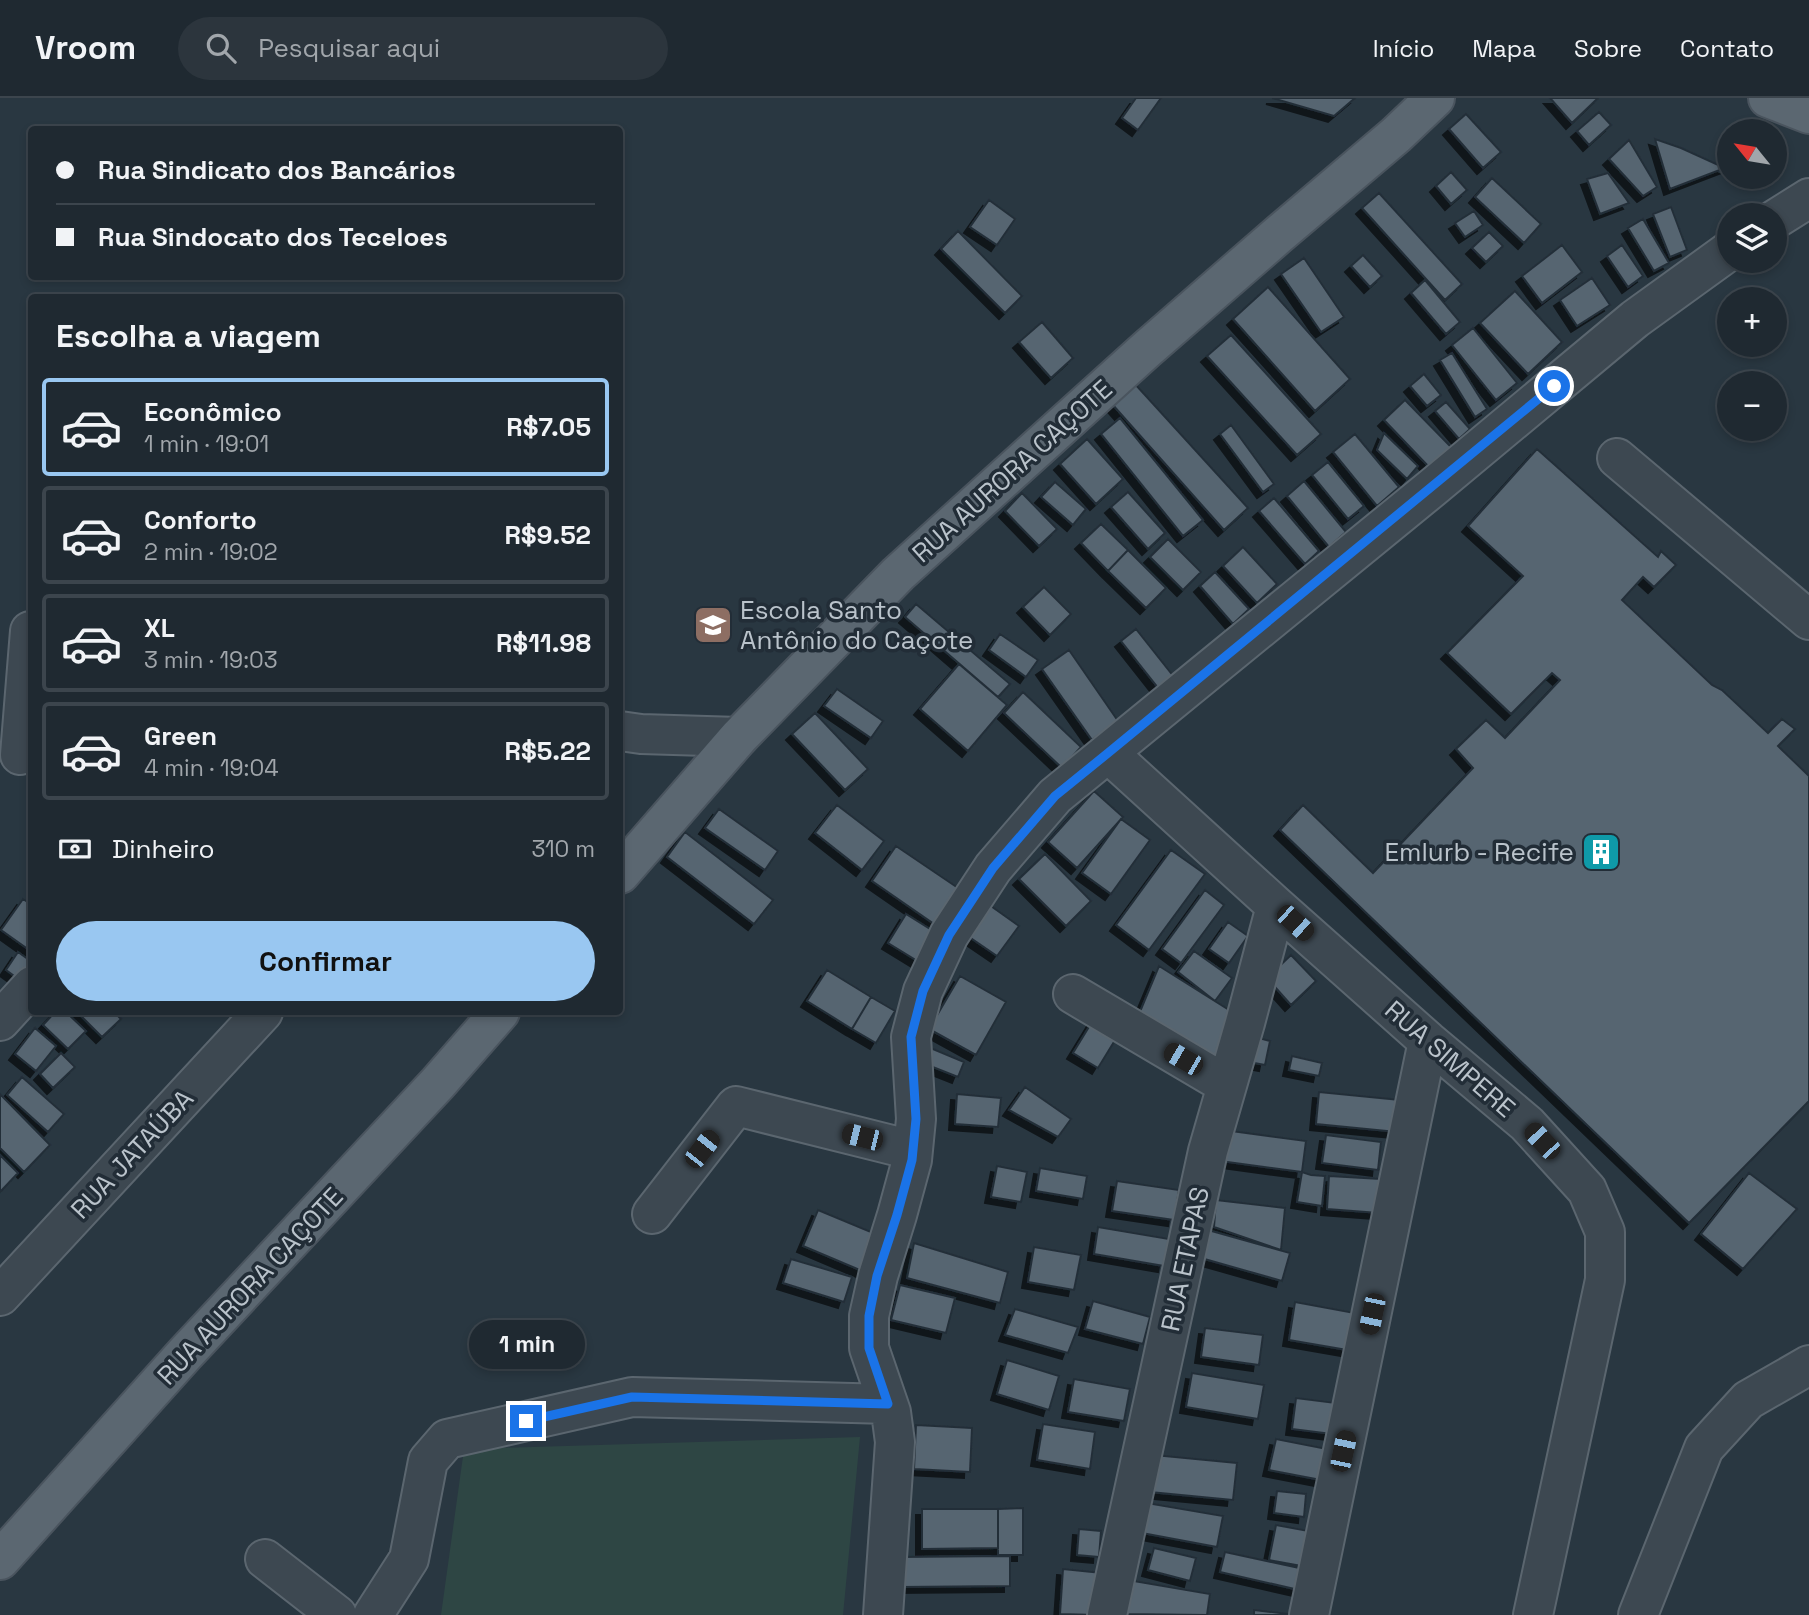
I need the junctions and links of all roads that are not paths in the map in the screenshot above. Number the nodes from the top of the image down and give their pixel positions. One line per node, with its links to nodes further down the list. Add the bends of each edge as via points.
1 (1435, 98): 11 (main road, RUA AURORA CAÇOTE, via 898,574)
2 (1768, 98): 3 (main road)
3 (1809, 114)
4 (1809, 198): 5 (street)
5 (1787, 212)
6 (1717, 260): 12 (street, via 1635,319)
7 (1617, 458): 8 (street)
8 (1809, 620)
9 (28, 650): 13 (street)
10 (623, 732): 11 (street)
11 (739, 737): 14 (main road, RUA AURORA CAÇOTE)
12 (1108, 753): 15 (street, RUA SIMPERE); 23 (street, via 1055,796 993,868 949,935 923,991 911,1037 916,1119)
13 (17, 755)
14 (623, 871)
15 (1276, 906): 21 (street, RUA SIMPERE); 22 (street, RUA ETAPAS)
16 (28, 990): 20 (street)
17 (1073, 994): 22 (street)
18 (260, 1015): 25 (street, RUA JATAÚBA)
19 (497, 1015): 29 (main road, RUA AURORA CAÇOTE)
20 (0, 1021)
21 (1428, 1041): 34 (street); 35 (street, RUA SIMPERE, via 1527,1124 1587,1190 1605,1232 1605,1280)
22 (1227, 1085): 33 (street, RUA ETAPAS, via 1208,1152)
23 (912, 1150): 24 (street, via 736,1105); 27 (street, via 869,1316 869,1348)
24 (652, 1214)
25 (0, 1296)
26 (1809, 1365): 36 (street, via 1748,1400 1704,1448)
27 (888, 1404): 31 (street, via 632,1397 447,1439 428,1461 410,1559); 32 (street, via 895,1441)
28 (265, 1559): 30 (street)
29 (0, 1560)
30 (337, 1615)
31 (373, 1615)
32 (883, 1615)
33 (1107, 1615)
34 (1309, 1615)
35 (1533, 1615)
36 (1638, 1615)

